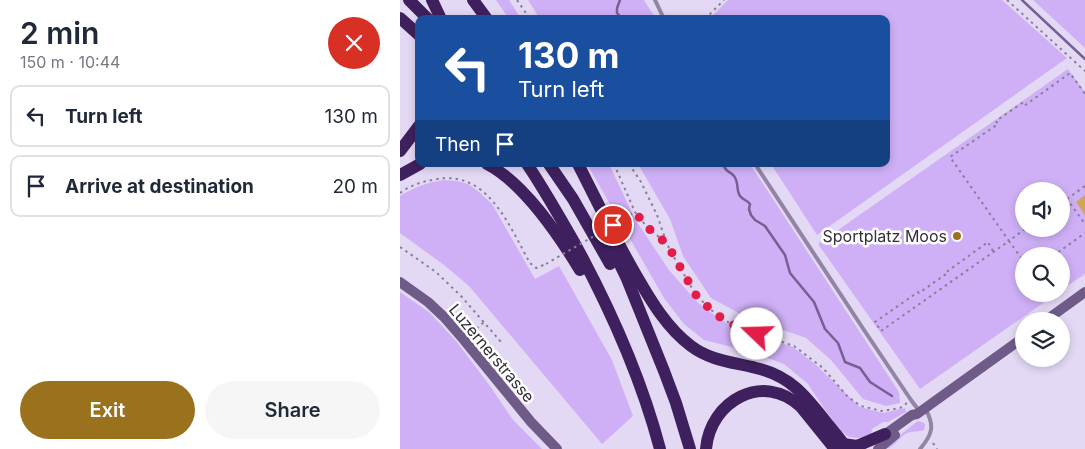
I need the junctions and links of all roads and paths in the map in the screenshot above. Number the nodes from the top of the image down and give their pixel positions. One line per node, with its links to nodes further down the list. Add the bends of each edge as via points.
1 (409, 0): 8 (highway)
2 (432, 0): 9 (highway)
3 (473, 0): 10 (highway)
4 (517, 0): 11 (path)
5 (655, 0): 12 (lane)
6 (724, 0): 13 (path)
7 (1007, 0): 16 (path)
8 (424, 15)
9 (439, 15)
10 (485, 15)
11 (527, 15)
12 (662, 15)
13 (709, 15)
14 (400, 18): 15 (highway)
15 (415, 31)
16 (1085, 71)
17 (1085, 94): 38 (path, via 1070,73 1024,106 1022,103 996,121 998,124 950,157)
18 (415, 131): 19 (highway)
19 (400, 151)
20 (415, 167): 29 (highway)
21 (492, 167): 49 (highway, via 508,178 544,218 572,256)
22 (529, 167): 49 (highway, via 588,268)
23 (551, 167): 48 (highway, via 573,199)
24 (571, 167): 48 (highway, via 627,278)
25 (580, 167): 56 (highway, via 657,310 681,337 714,358 769,372 794,385 813,405)
26 (615, 167): 34 (path)
27 (631, 167): 39 (path, via 657,215)
28 (757, 167): 53 (lane)
29 (400, 175)
30 (1085, 186): 32 (path)
31 (400, 193): 34 (path, bridge, via 418,183 451,177 478,186 497,206 536,268)
32 (1070, 197)
33 (1070, 203): 35 (path)
34 (635, 212): 39 (path)
35 (1085, 224)
36 (1085, 234): 41 (path)
37 (1015, 236): 38 (path)
38 (1008, 241): 42 (path); 43 (path)
39 (667, 244): 53 (path, via 696,295 724,320 794,346 823,368 848,397 861,406 882,412 900,408)
40 (400, 247): 47 (path, via 436,272)
41 (1066, 247)
42 (993, 250): 42 (path, via 988,242 875,323 881,331)
43 (1015, 250)
44 (400, 282): 50 (main road, Luzernerstrasse, via 428,302)
45 (1085, 292): 46 (main road)
46 (1057, 312)
47 (484, 322): 50 (path); 51 (path)
48 (647, 329): 59 (highway)
49 (619, 332): 58 (highway)
50 (464, 340): 57 (main road, Luzernerstrasse)
51 (500, 342)
52 (1015, 343): 54 (main road)
53 (911, 400): 54 (lane)
54 (921, 411): 55 (main road); 62 (main road); 63 (lane, via 931,419 932,428)
55 (885, 434): 56 (highway, via 857,446); 61 (main road)
56 (837, 447): 60 (highway, via 794,401 782,395 760,392 737,398 725,407 713,424)
57 (557, 449)
58 (660, 449)
59 (690, 449)
60 (706, 449)
61 (865, 449)
62 (878, 449)
63 (920, 449)

